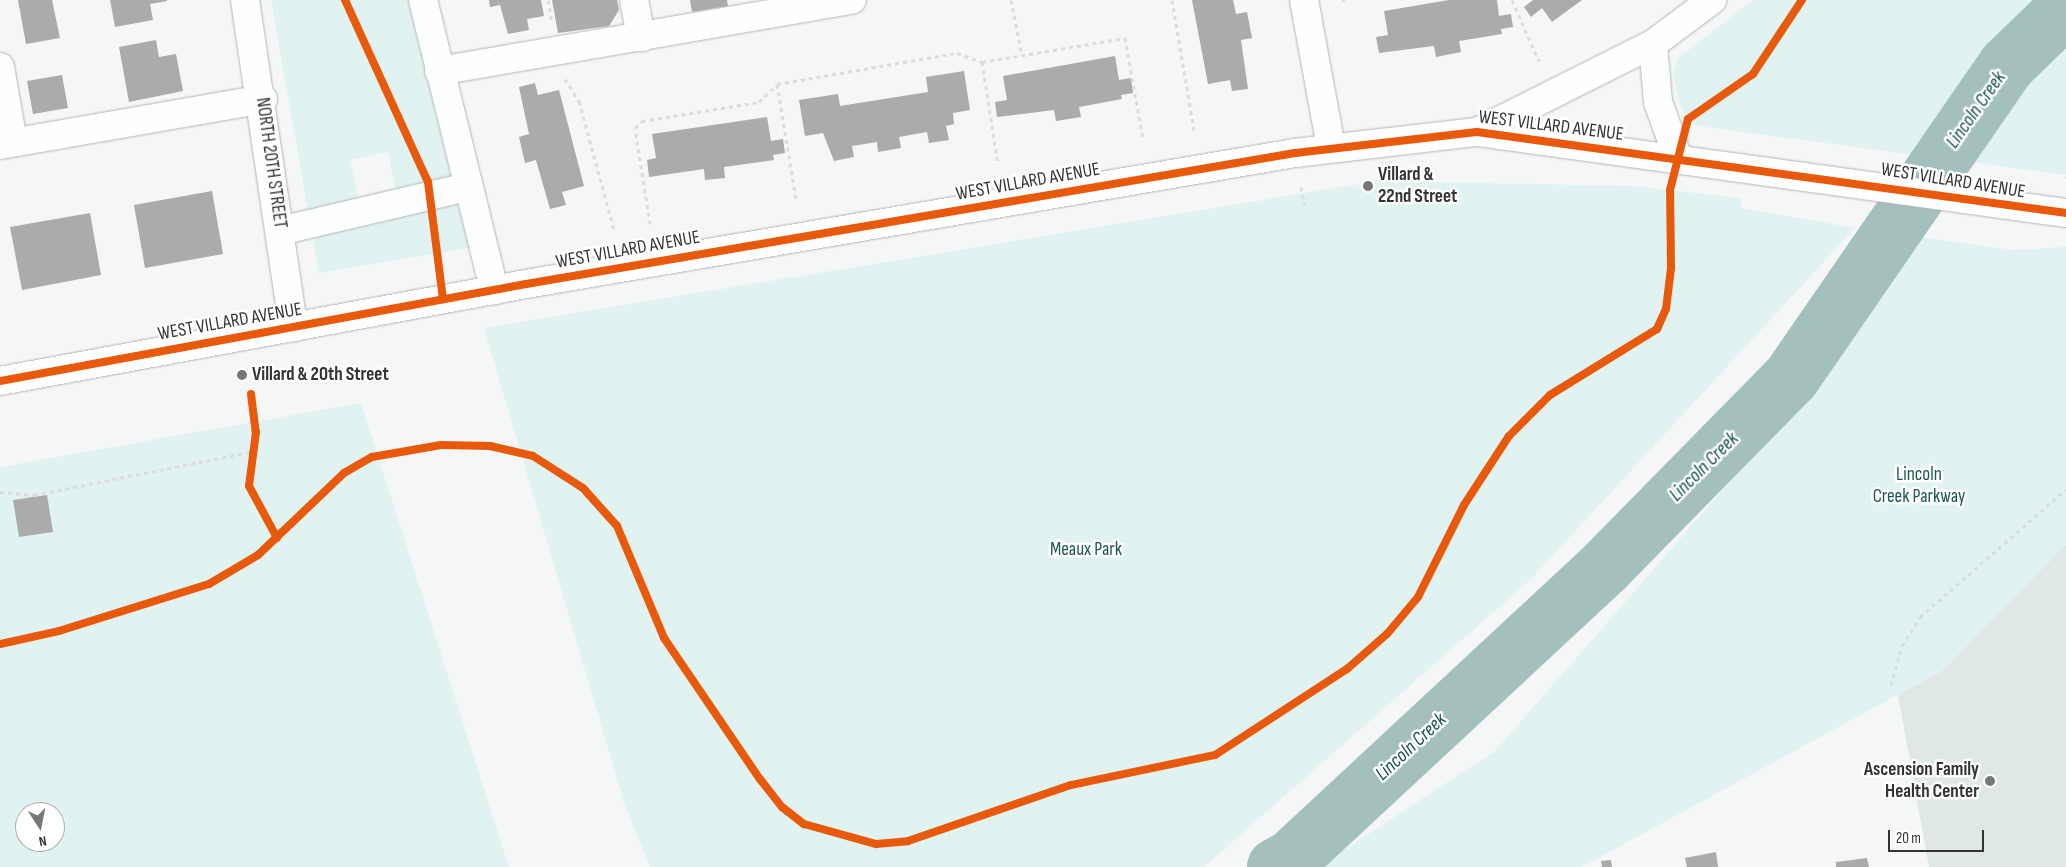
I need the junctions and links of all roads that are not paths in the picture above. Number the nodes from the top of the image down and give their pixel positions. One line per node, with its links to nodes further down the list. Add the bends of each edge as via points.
1 (245, 0): 11 (street, NORTH 20TH STREET)
2 (423, 0): 10 (street)
3 (634, 0): 7 (street)
4 (852, 0): 7 (street)
5 (1304, 0): 14 (street)
6 (1712, 0): 8 (street)
7 (641, 37): 10 (street)
8 (1653, 44): 12 (street); 15 (street, via 1658,102)
9 (0, 67): 13 (street)
10 (439, 71): 16 (street)
11 (263, 99): 13 (street); 18 (street, NORTH 20TH STREET)
12 (1476, 132): 14 (street, WEST VILLARD AVENUE); 15 (street, WEST VILLARD AVENUE)
13 (6, 144)
14 (1332, 147): 19 (street, WEST VILLARD AVENUE)
15 (1678, 158): 17 (street, WEST VILLARD AVENUE)
16 (468, 187): 18 (street); 19 (street)
17 (2054, 212)
18 (280, 231): 20 (street, NORTH 20TH STREET)
19 (494, 290): 20 (street, WEST VILLARD AVENUE)
20 (293, 327): 21 (street, WEST VILLARD AVENUE)
21 (0, 381)

